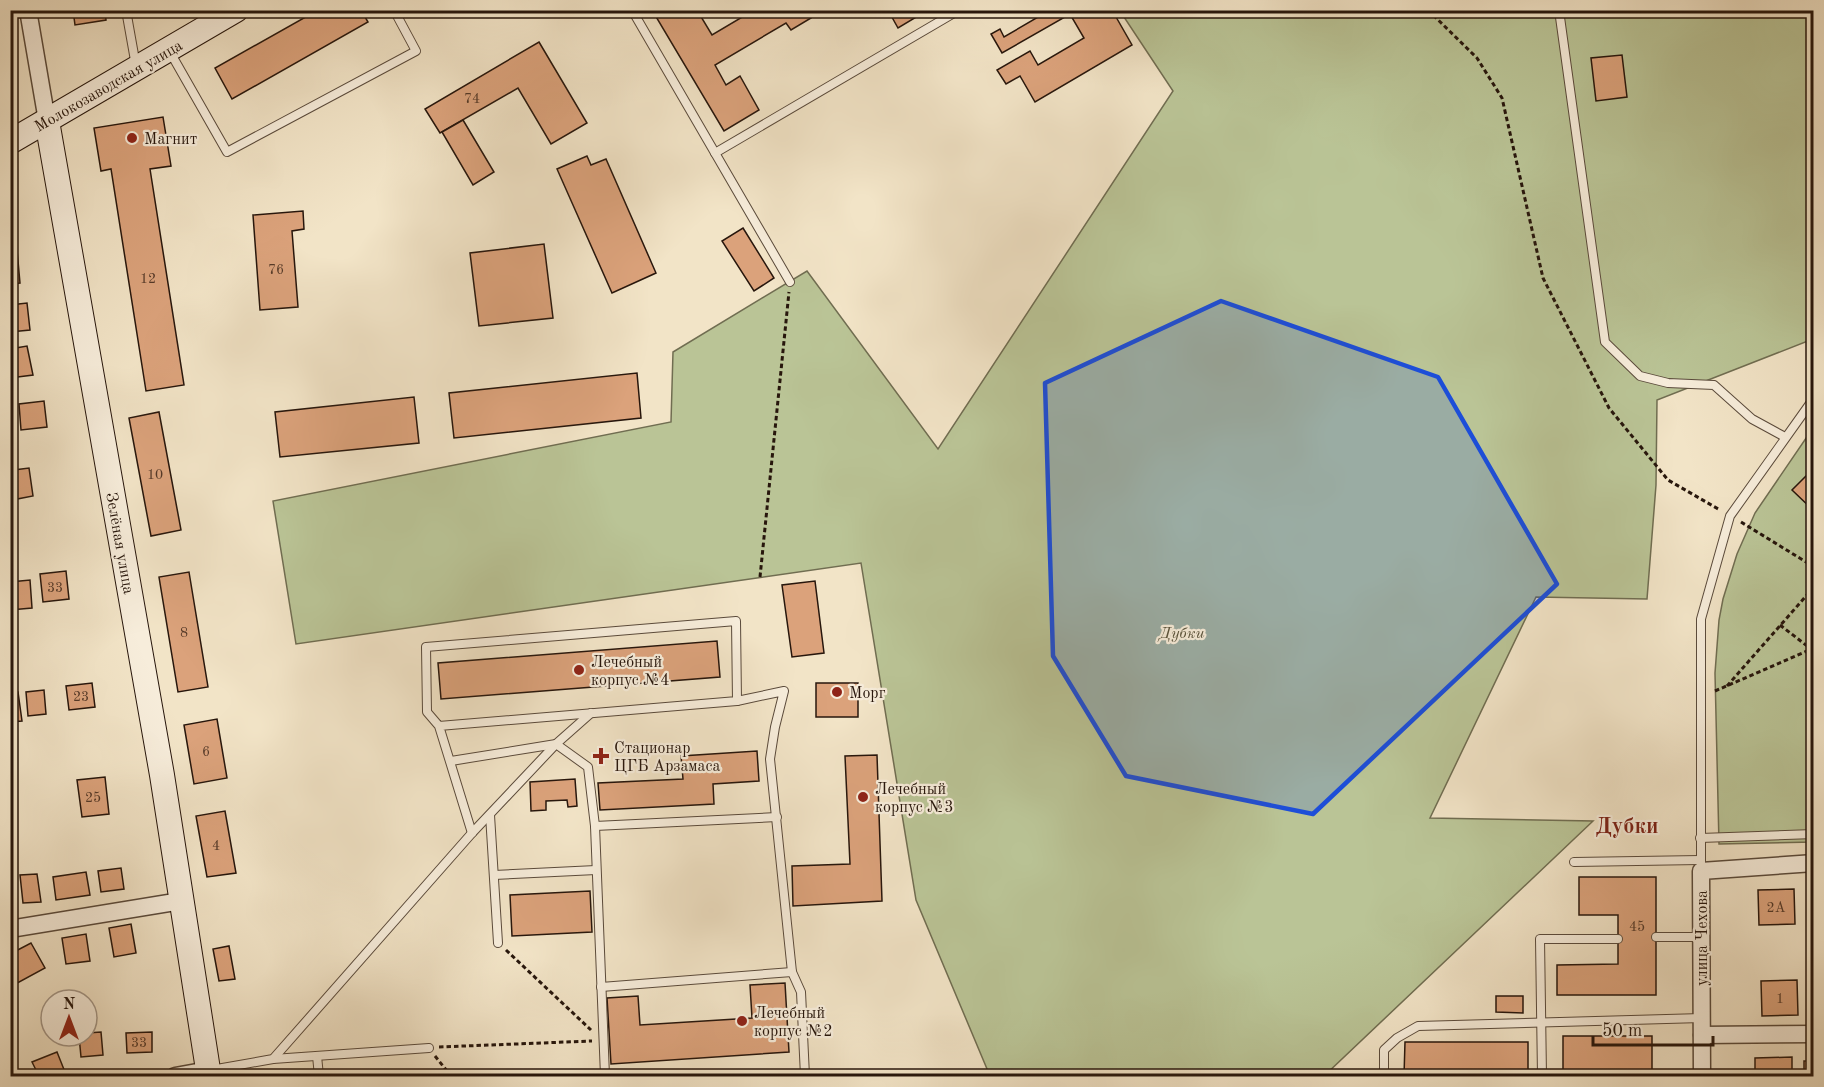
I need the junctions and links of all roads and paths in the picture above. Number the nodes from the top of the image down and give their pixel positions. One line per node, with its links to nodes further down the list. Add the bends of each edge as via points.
1 (28, 10): 11 (street, Зелёная улица)
2 (126, 10): 10 (lane)
3 (236, 10): 9 (street, Молокозаводская улица)
4 (394, 10): 9 (lane, via 416,51 227,152)
5 (632, 10): 13 (lane)
6 (1428, 10): 17 (path, via 1477,58 1502,98 1543,278 1609,408 1668,480)
7 (1559, 10): 16 (lane, via 1605,342 1640,376 1668,383 1714,385 1752,419)
8 (954, 13): 13 (lane)
9 (169, 50): 10 (street, Молокозаводская улица)
10 (136, 69): 11 (street, Молокозаводская улица)
11 (46, 121): 12 (street, Молокозаводская улица); 42 (street, Зелёная улица)
12 (10, 142)
13 (715, 153): 14 (lane)
14 (790, 282): 19 (path)
15 (1814, 398): 16 (lane)
16 (1785, 437): 17 (lane)
17 (1730, 516): 18 (path); 36 (lane, via 1701,619)
18 (1814, 570)
19 (760, 578)
20 (1814, 587): 21 (path)
21 (1780, 625): 22 (path); 23 (path)
22 (1812, 649): 23 (path); 26 (path)
23 (1727, 686): 24 (path)
24 (1715, 691)
25 (737, 701): 27 (lane); 28 (lane, via 736,621 426,647 428,712); 32 (lane, via 784,692 770,759)
26 (1810, 705)
27 (591, 713): 28 (lane); 29 (lane)
28 (439, 726): 30 (lane)
29 (556, 744): 30 (lane); 31 (lane); 33 (lane, via 588,767)
30 (451, 761): 34 (lane)
31 (490, 815): 34 (lane); 41 (lane)
32 (777, 817): 33 (lane); 48 (lane)
33 (595, 826): 40 (lane)
34 (472, 833): 57 (lane)
35 (1814, 834): 36 (lane)
36 (1700, 838): 39 (lane)
37 (1574, 862): 39 (lane)
38 (1814, 863): 39 (street)
39 (1701, 866): 45 (street, улица Чехова)
40 (596, 870): 41 (lane); 49 (lane)
41 (494, 875): 47 (lane)
42 (182, 901): 43 (street); 58 (street, Зелёная улица)
43 (10, 929)
44 (1656, 937): 45 (lane)
45 (1701, 937): 50 (street, улица Чехова)
46 (1618, 939): 51 (lane, via 1540,939)
47 (498, 943): 54 (path)
48 (792, 972): 49 (lane); 63 (lane, via 801,992)
49 (601, 987): 54 (lane)
50 (1702, 1018): 51 (lane); 53 (street, улица Чехова)
51 (1541, 1022): 64 (lane, via 1418,1026 1384,1050); 65 (lane)
52 (1814, 1034): 53 (street)
53 (1702, 1035): 66 (street, улица Чехова)
54 (603, 1041): 55 (path); 62 (lane)
55 (429, 1048): 56 (lane); 61 (path)
56 (317, 1056): 57 (lane); 60 (lane)
57 (273, 1059): 58 (lane)
58 (208, 1073): 59 (street)
59 (175, 1077)
60 (319, 1077)
61 (451, 1077)
62 (605, 1077)
63 (805, 1077)
64 (1386, 1077)
65 (1542, 1077)
66 (1702, 1077)

